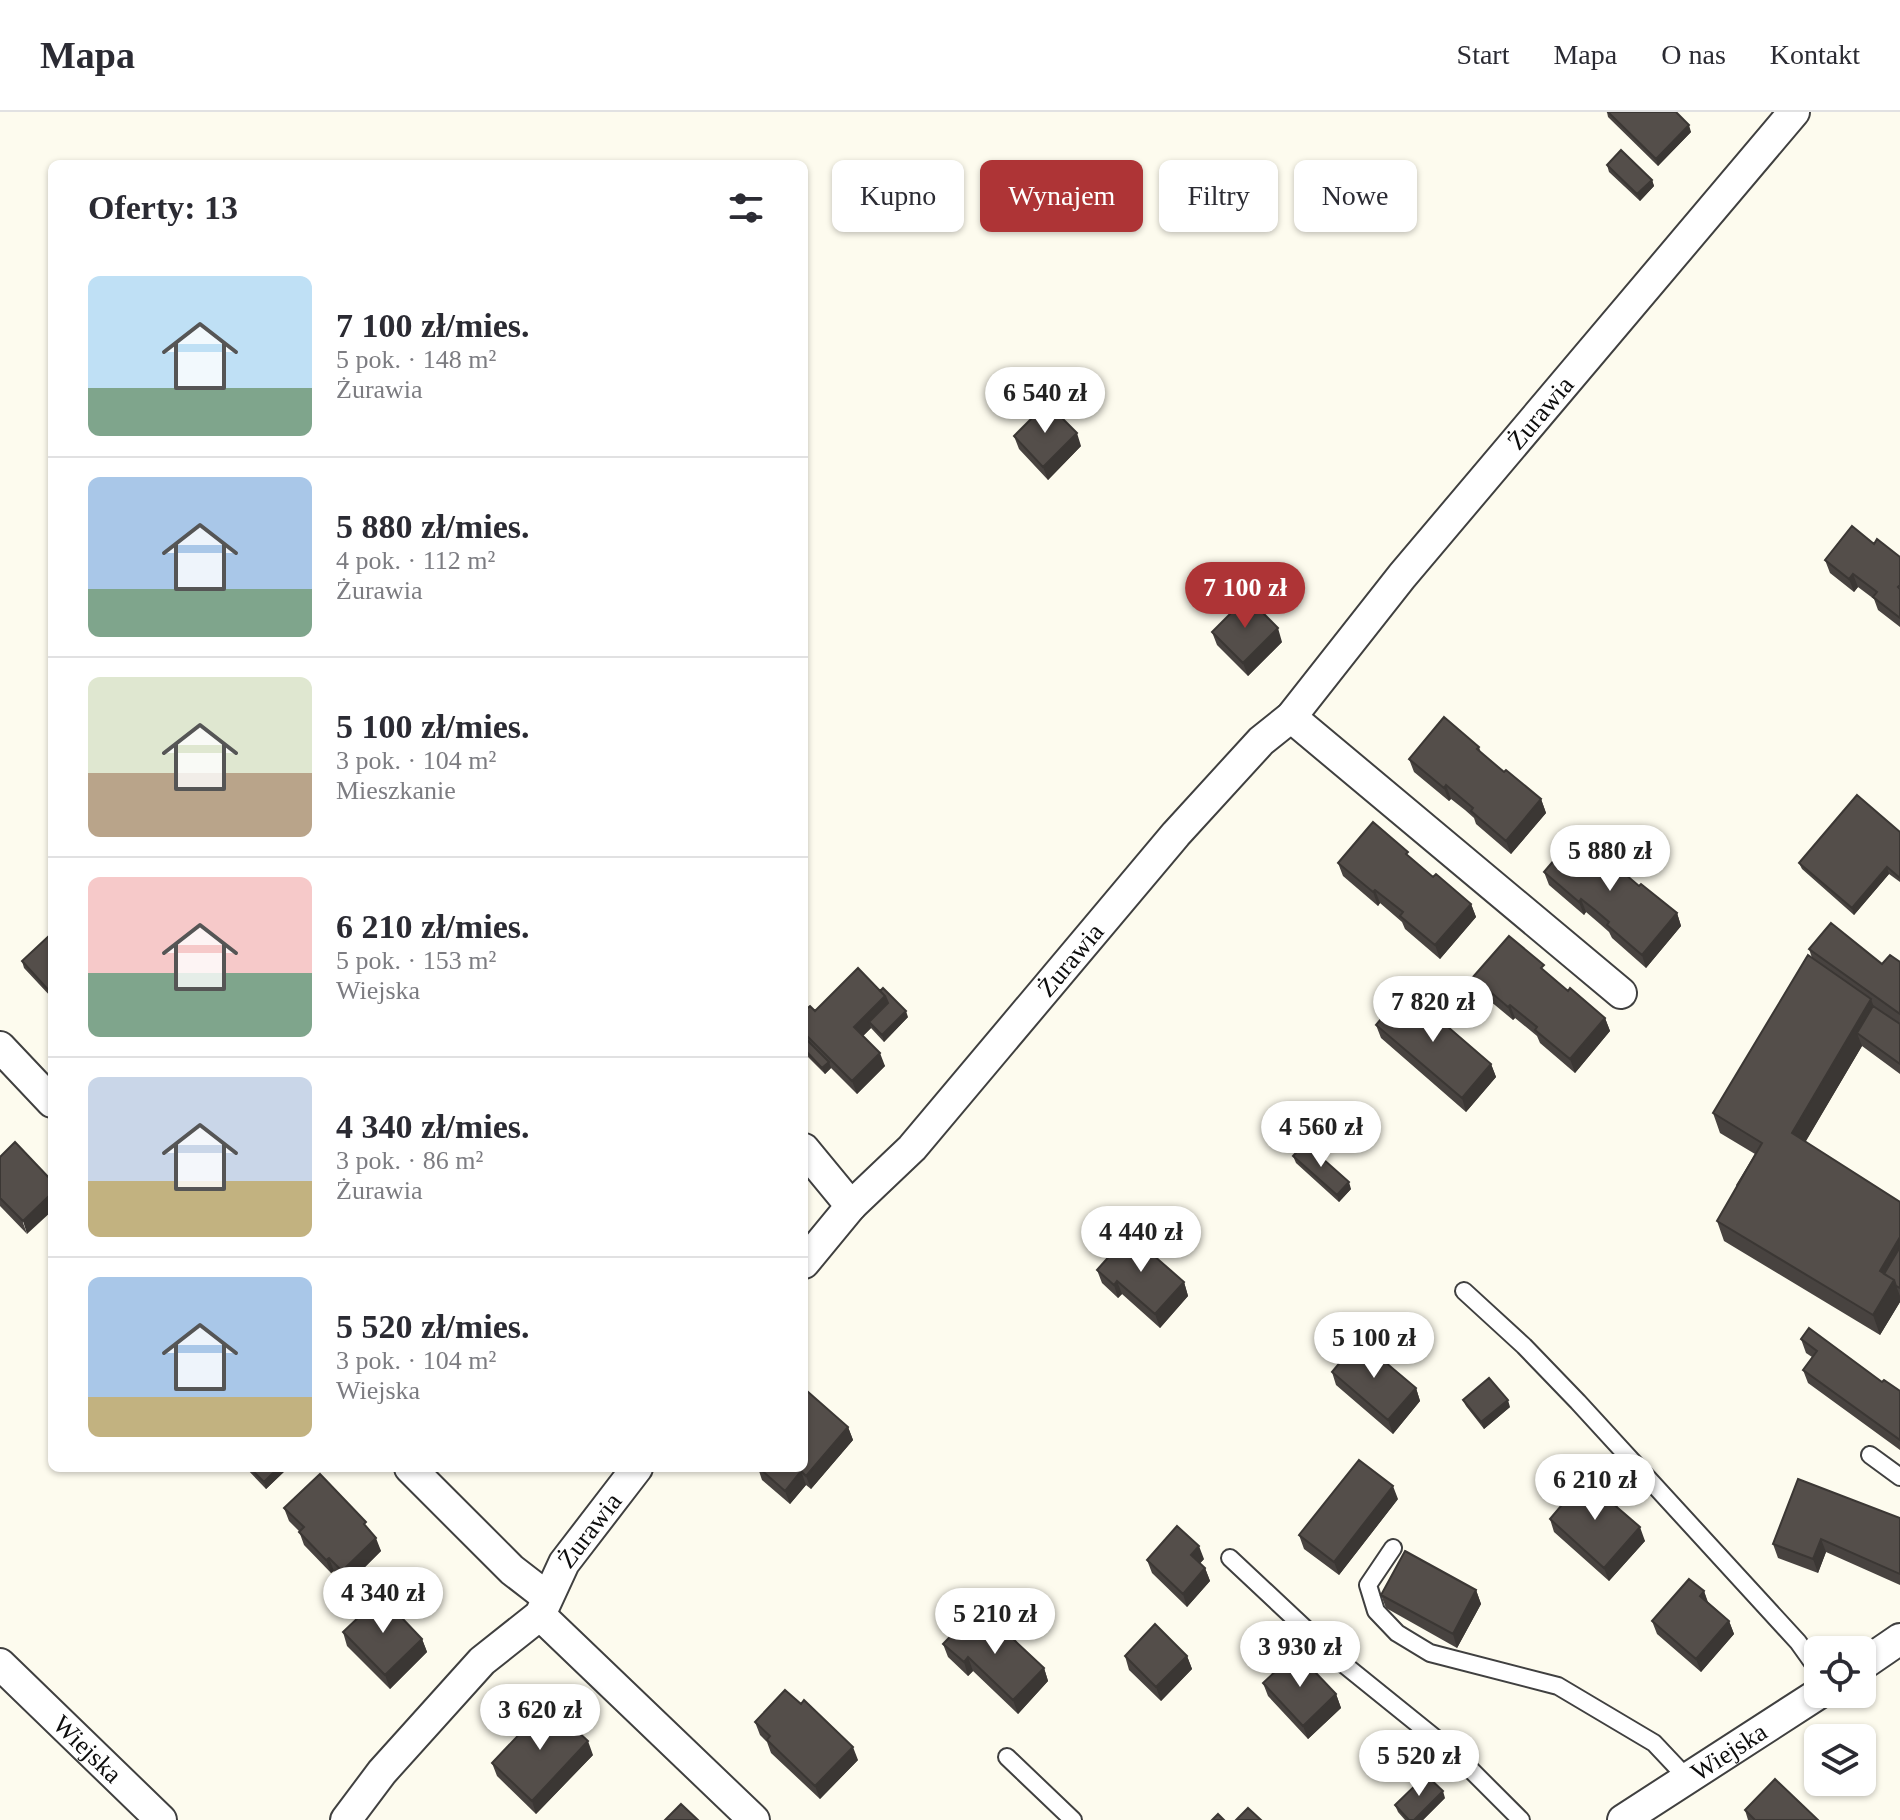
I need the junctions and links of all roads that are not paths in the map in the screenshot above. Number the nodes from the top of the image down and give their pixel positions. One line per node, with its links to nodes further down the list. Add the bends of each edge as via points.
1 (1788, 114): 2 (street, Żurawia, via 1402,576)
2 (1291, 717): 3 (street); 7 (street, Żurawia, via 1261,741 1176,834 912,1148)
3 (1621, 993)
4 (0, 1047): 5 (street)
5 (48, 1098)
6 (808, 1154): 7 (street)
7 (851, 1206): 8 (street, Żurawia)
8 (808, 1258)
9 (1464, 1291): 18 (lane, via 1578,1402)
10 (1870, 1455): 13 (lane)
11 (414, 1472): 16 (street, Żurawia)
12 (634, 1472): 16 (street, Żurawia, via 564,1563)
13 (1900, 1477)
14 (1393, 1548): 23 (lane, via 1368,1585 1376,1611 1397,1633 1430,1653 1558,1686 1654,1743)
15 (1230, 1558): 29 (lane, via 1341,1662 1455,1754)
16 (543, 1606): 26 (street, Żurawia, via 482,1661); 27 (street)
17 (1900, 1639): 19 (street)
18 (1804, 1650)
19 (1876, 1655)
20 (5, 1679): 25 (street, Wiejska)
21 (1804, 1703): 23 (street, Wiejska)
22 (1007, 1757): 28 (lane)
23 (1687, 1778): 24 (street, Wiejska)
24 (1639, 1816)
25 (161, 1820)
26 (346, 1820)
27 (754, 1820)
28 (1073, 1820)
29 (1521, 1820)

